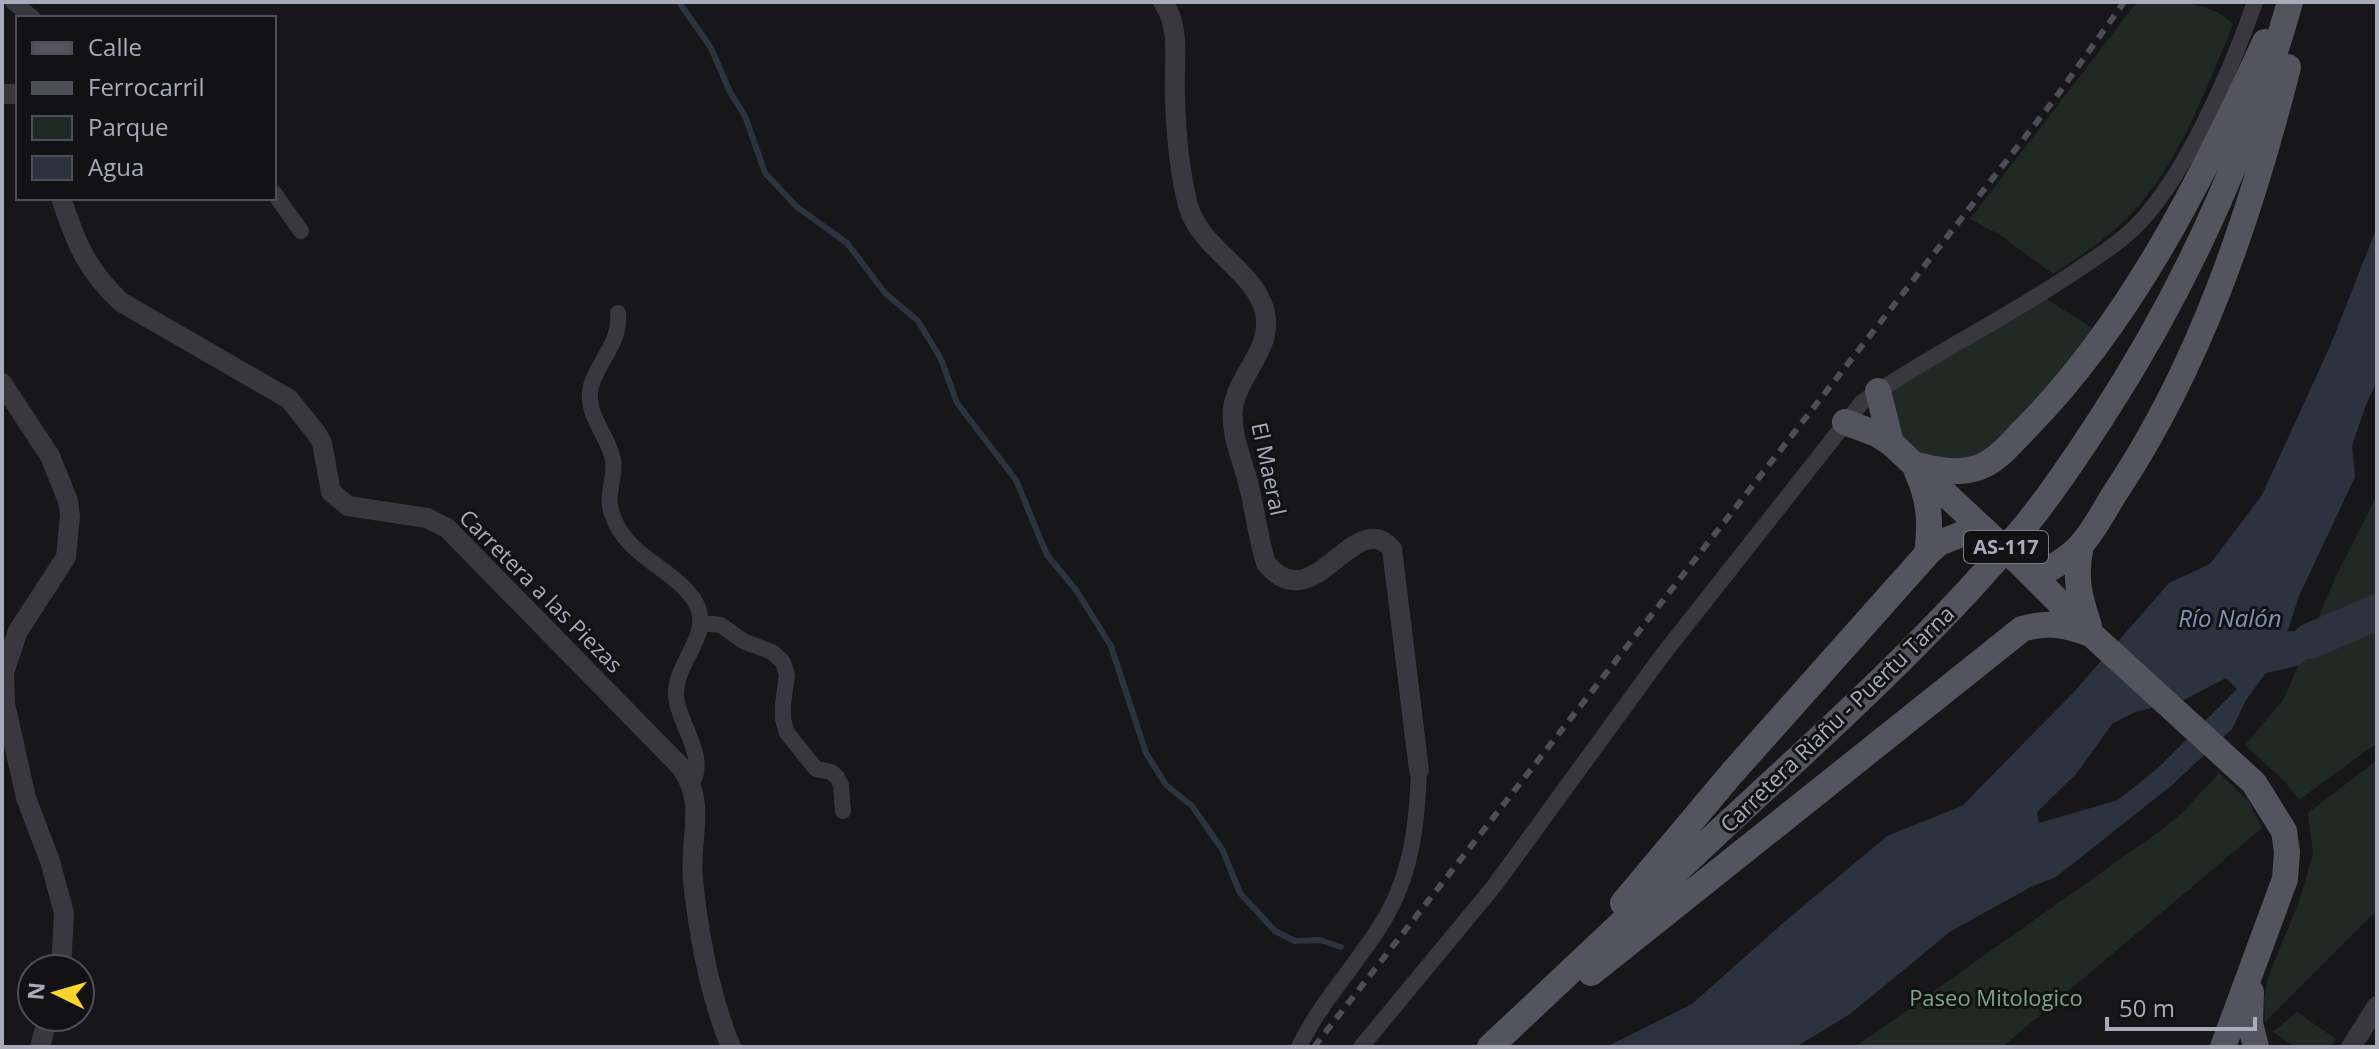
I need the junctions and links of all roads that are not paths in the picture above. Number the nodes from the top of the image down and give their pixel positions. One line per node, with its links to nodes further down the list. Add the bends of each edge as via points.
1 (13, 2): 5 (street)
2 (1163, 2): 23 (street, El Maeral, via 1173,19 1174,94 1189,208 1206,240 1248,283 1266,314 1261,351 1239,385 1233,411 1266,563 1287,580 1302,580 1369,537 1385,540 1392,549)
3 (2255, 2): 11 (street, via 2214,101 2161,197 2140,223 2040,295)
4 (2294, 5): 14 (main road, via 2265,41 2171,230 2103,335 2056,398); 17 (main road, via 2270,136 2229,259 2186,367 2135,464); 28 (main road, Carretera Riañu - Puertu Tarna / AS-117, via 2242,150 2200,245 2145,350 2027,524 1915,649)
5 (30, 16)
6 (276, 196): 8 (street)
7 (63, 200): 24 (street, Carretera a las Piezas, via 79,251 121,302 289,399 322,443 327,481 338,500 427,518 447,528)
8 (301, 231)
9 (618, 313): 20 (street, via 617,334 591,387 590,401 614,463 611,512 630,544 689,593)
10 (2, 383): 26 (street, via 50,456 70,516 66,557 18,631 4,672 5,704 26,798 64,913)
11 (1878, 391): 12 (street); 13 (main road)
12 (1845, 422): 13 (main road); 33 (street, via 1661,657 1495,885)
13 (1891, 443): 15 (main road)
14 (1998, 457): 15 (main road, via 1958,471); 16 (main road, via 1968,500)
15 (1914, 464): 16 (main road); 18 (main road, via 1930,513)
16 (1978, 525): 18 (main road); 19 (main road, bridge)
17 (2081, 545): 19 (main road, via 2061,562); 22 (main road, via 2078,593)
18 (1927, 554): 28 (main road, via 1732,773)
19 (2029, 571): 21 (main road, via 2038,591); 22 (main road)
20 (702, 623): 24 (street, via 680,668 677,687 695,754 697,774); 25 (street, via 721,625 779,656 787,675 787,733 816,769 837,777)
21 (2022, 629): 22 (main road, via 2043,623 2065,625); 30 (main road, via 1596,970)
22 (2094, 636): 27 (main road, via 2240,770 2284,831 2285,879)
23 (1419, 770): 32 (street, via 1415,837 1399,890 1387,916 1311,1020)
24 (692, 783): 31 (street, via 693,878 708,980)
25 (843, 811)
26 (62, 953)
27 (2255, 961): 35 (main road); 36 (main road, via 2250,1023)
28 (1570, 973): 30 (main road, Carretera Riañu - Puertu Tarna / AS-117)
29 (2377, 1006): 37 (street)
30 (1518, 1021): 34 (main road, Carretera Riañu - Puertu Tarna / AS-117)
31 (731, 1047)
32 (1299, 1047)
33 (1361, 1047)
34 (1490, 1047)
35 (2223, 1047)
36 (2256, 1047)
37 (2351, 1047)

